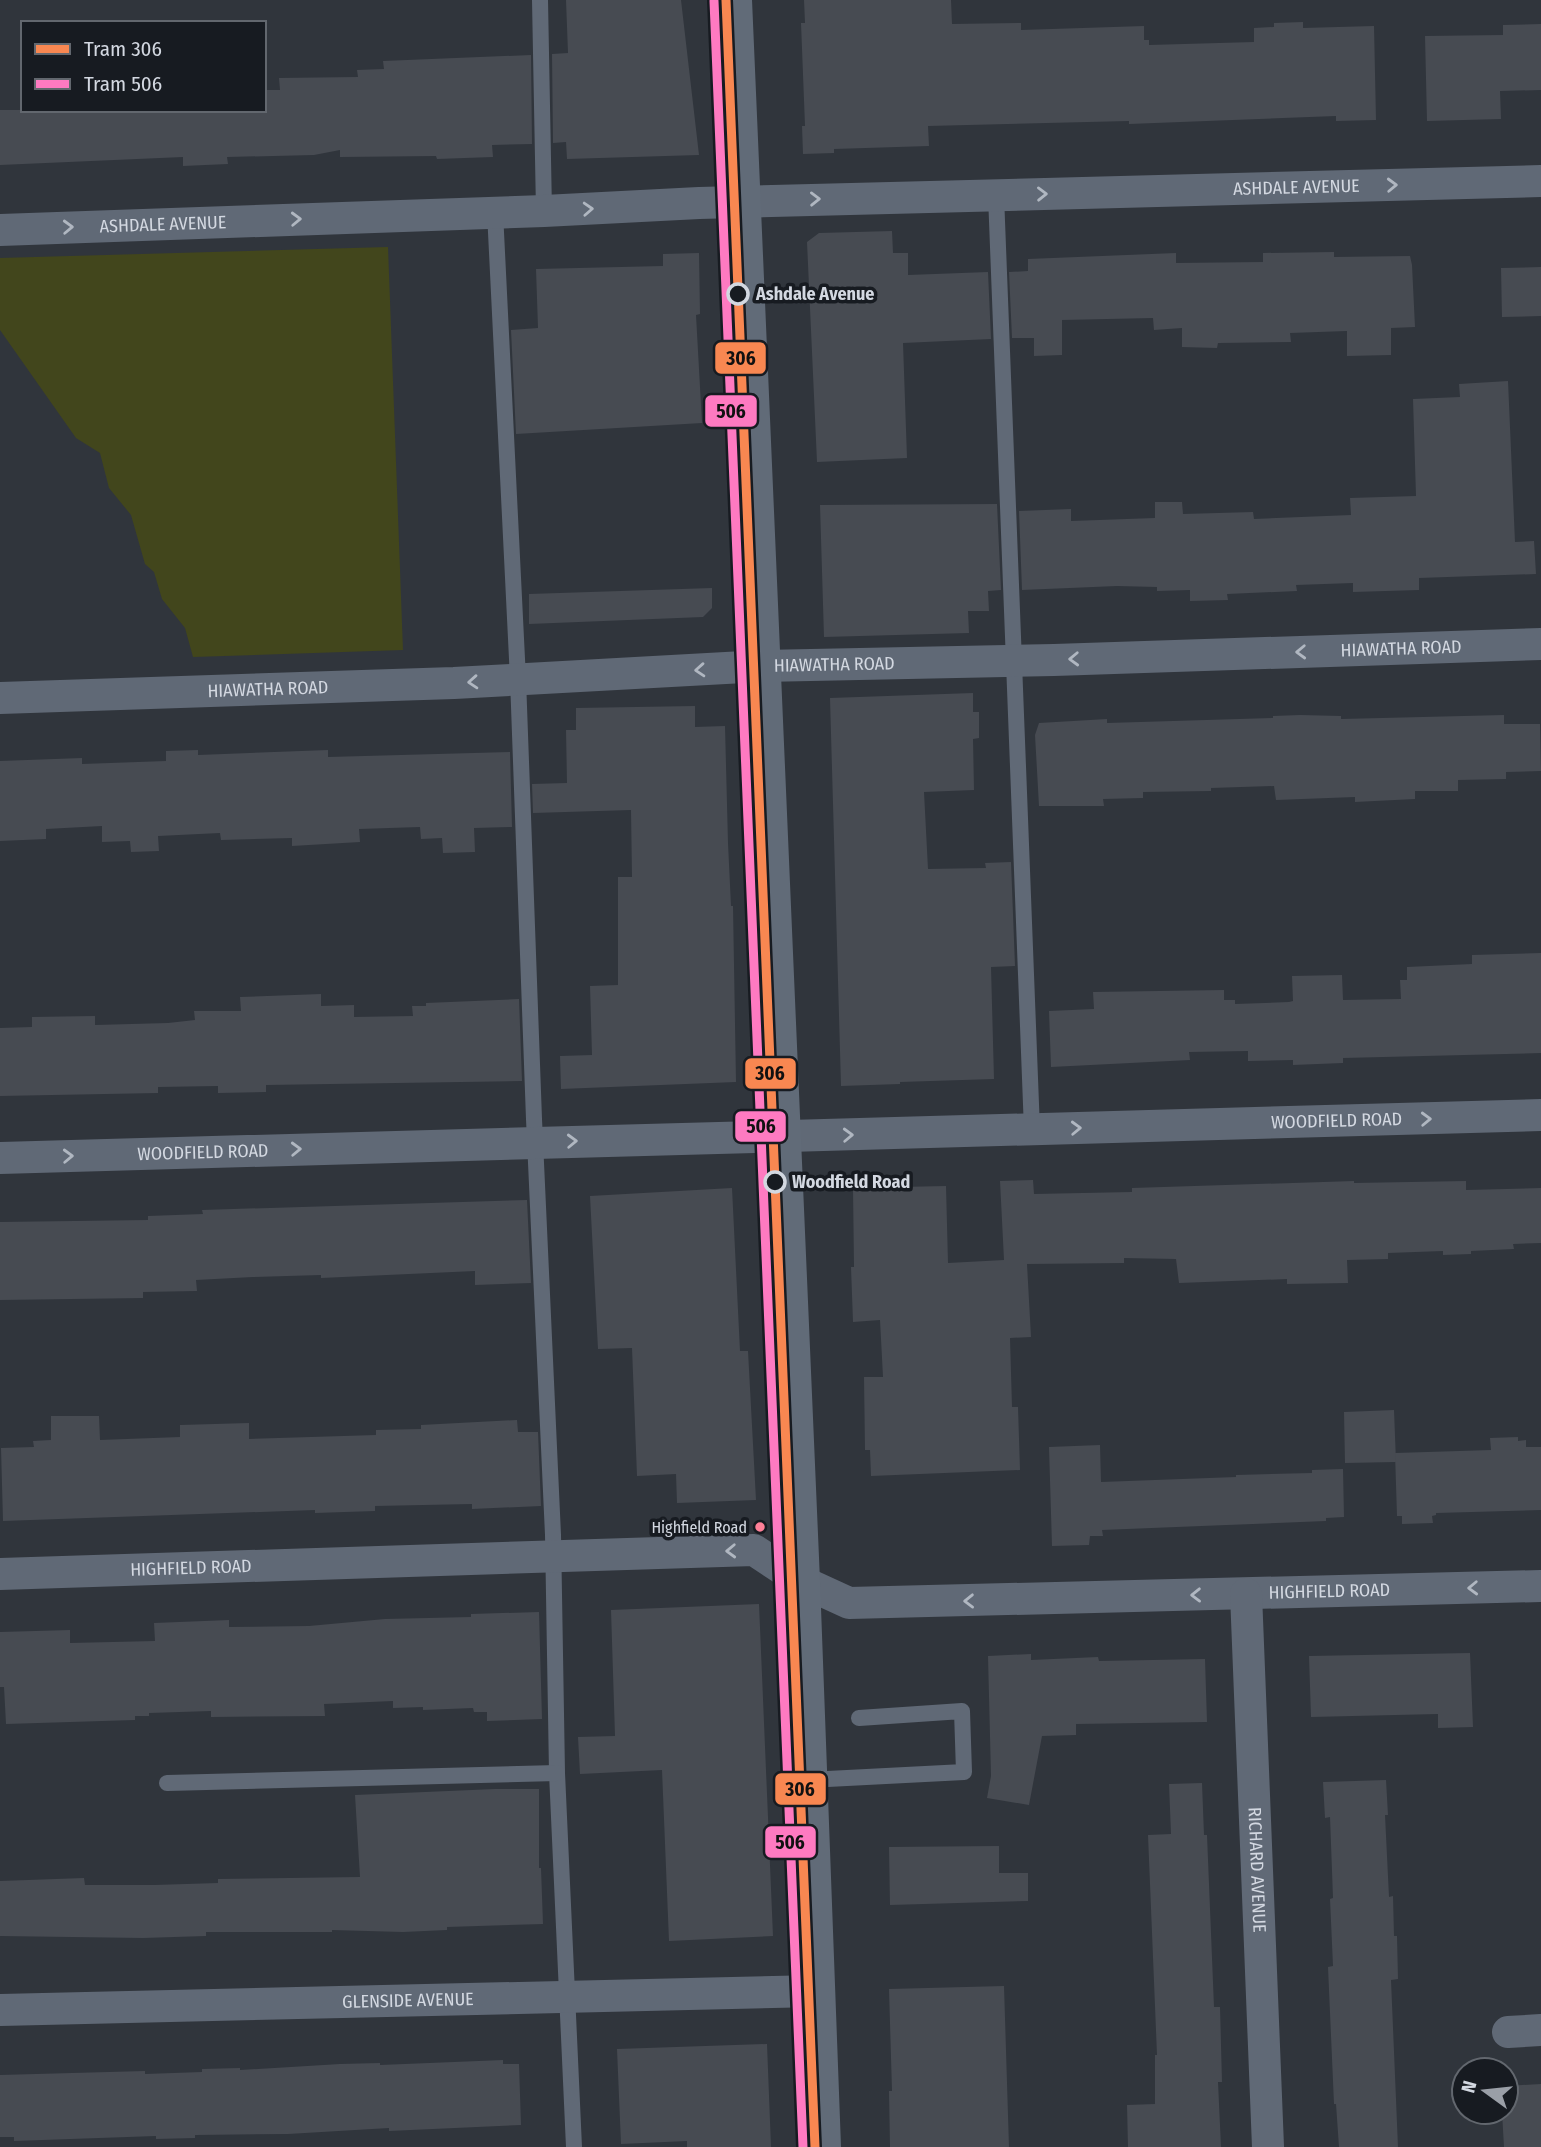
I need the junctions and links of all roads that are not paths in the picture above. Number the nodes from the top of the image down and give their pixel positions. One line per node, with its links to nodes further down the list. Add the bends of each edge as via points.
1 (540, 0): 6 (lane)
2 (733, 0): 5 (main road)
3 (1541, 181): 4 (street, ASHDALE AVENUE, one-way to 3)
4 (996, 195): 5 (street, ASHDALE AVENUE, one-way to 4); 10 (lane)
5 (743, 202): 6 (street, ASHDALE AVENUE, one-way to 5); 11 (main road)
6 (544, 211): 7 (street, ASHDALE AVENUE)
7 (495, 212): 8 (street, ASHDALE AVENUE, one-way to 7); 12 (lane)
8 (0, 230)
9 (1541, 644): 10 (street, HIAWATHA ROAD, one-way to 10)
10 (1015, 661): 11 (street, HIAWATHA ROAD); 15 (lane)
11 (762, 666): 12 (street, HIAWATHA ROAD, one-way to 12); 16 (main road)
12 (518, 679): 13 (street, HIAWATHA ROAD, one-way to 13); 17 (lane)
13 (0, 698)
14 (1541, 1115): 15 (street, WOODFIELD ROAD, one-way to 14)
15 (1032, 1130): 16 (street, WOODFIELD ROAD, one-way to 15)
16 (780, 1135): 17 (street, WOODFIELD ROAD, one-way to 16); 21 (main road)
17 (536, 1142): 18 (street, WOODFIELD ROAD, one-way to 17); 19 (lane)
18 (0, 1158)
19 (554, 1557): 20 (street, HIGHFIELD ROAD); 21 (street, HIGHFIELD ROAD, one-way to 19, via 754,1550); 25 (lane)
20 (0, 1574)
21 (801, 1581): 23 (street, HIGHFIELD ROAD, one-way to 21, via 849,1603); 26 (main road)
22 (1541, 1586): 23 (street, HIGHFIELD ROAD, one-way to 23)
23 (1246, 1594): 35 (street, RICHARD AVENUE)
24 (859, 1718): 26 (lane, via 962,1711 964,1772)
25 (557, 1773): 27 (lane); 29 (lane)
26 (808, 1780): 28 (main road)
27 (167, 1783)
28 (816, 1991): 29 (street, GLENSIDE AVENUE); 34 (main road)
29 (568, 1997): 30 (street, GLENSIDE AVENUE); 33 (lane)
30 (0, 2010)
31 (1541, 2030): 32 (street)
32 (1508, 2032)
33 (574, 2147)
34 (822, 2147)
35 (1268, 2147)

